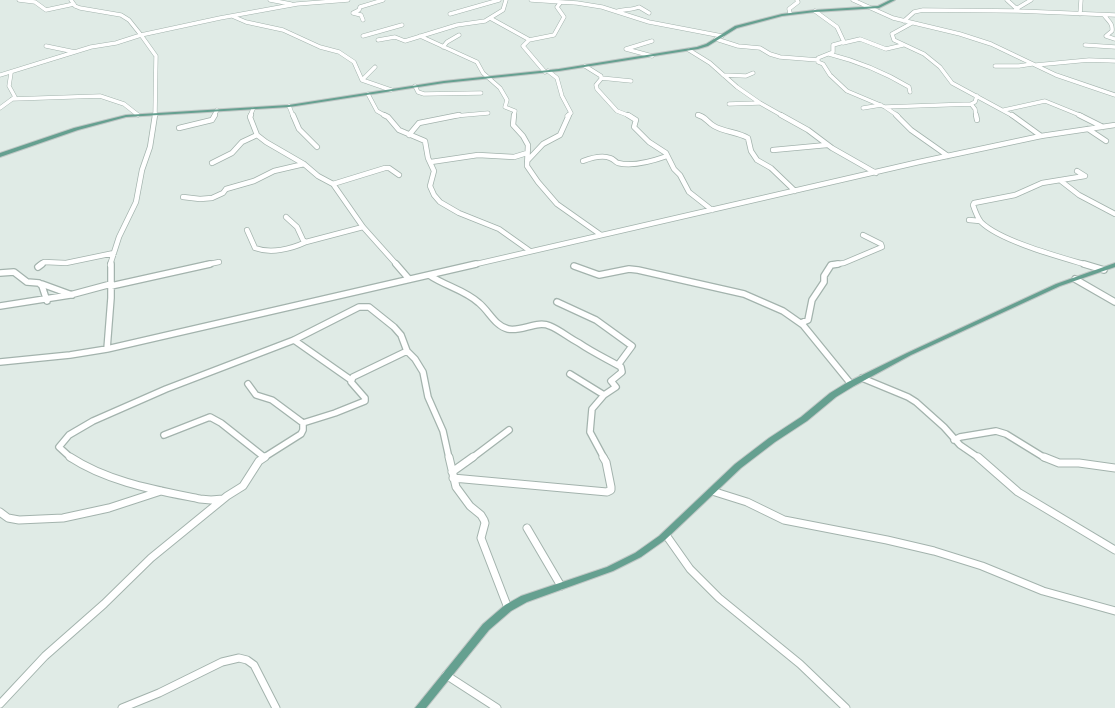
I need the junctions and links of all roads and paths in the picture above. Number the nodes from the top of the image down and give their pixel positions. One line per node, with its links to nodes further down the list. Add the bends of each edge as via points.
1 (19, 0): 18 (street, via 35,2 46,10)
2 (71, 0): 18 (street)
3 (270, 0): 19 (street)
4 (348, 0): 19 (street)
5 (383, 0): 32 (street, via 360,7 360,10 353,13 361,15)
6 (499, 0): 26 (street)
7 (506, 0): 31 (street, via 503,10)
8 (532, 0): 16 (street)
9 (583, 0): 17 (street)
10 (798, 0): 25 (street, via 789,9)
11 (853, 0): 20 (street)
12 (893, 0): 20 (main road, via 879,7)
13 (1006, 0): 21 (street)
14 (1031, 0): 21 (street)
15 (1081, 0): 27 (street)
16 (561, 2): 17 (street); 46 (street, via 557,7 564,17 554,34)
17 (577, 3): 22 (street)
18 (74, 4): 37 (street, via 80,8 121,15 129,20)
19 (293, 4): 30 (street)
20 (870, 8): 23 (main road); 33 (street, via 882,15)
21 (1017, 10): 27 (street); 33 (street, via 920,11 914,12)
22 (617, 11): 24 (street, via 639,7); 41 (street, via 653,23)
23 (815, 11): 25 (main road); 48 (street, via 839,28)
24 (649, 13)
25 (790, 13): 41 (main road, via 743,25)
26 (450, 14)
27 (1080, 14): 28 (street)
28 (1104, 15): 29 (street); 44 (street, via 1113,25 1112,31 1106,36)
29 (1115, 15)
30 (232, 16): 37 (street); 71 (street, via 246,22 283,30 344,55 354,62)
31 (490, 18): 40 (street); 46 (street)
32 (363, 20)
33 (904, 21): 34 (street)
34 (912, 23): 49 (street, via 892,35 894,40); 60 (street, via 972,37)
35 (402, 25): 36 (street)
36 (381, 32): 39 (street); 42 (street)
37 (141, 35): 55 (street); 91 (street, via 156,56)
38 (459, 35): 52 (street, via 447,42)
39 (362, 36)
40 (420, 36): 42 (street, via 405,41); 52 (street)
41 (722, 36): 43 (main road)
42 (392, 37): 45 (street)
43 (716, 39): 54 (main road, via 708,45); 58 (street, via 738,46 760,48 780,57)
44 (1115, 39)
45 (378, 40)
46 (529, 40): 64 (street, via 523,46)
47 (652, 41): 57 (street, via 626,49)
48 (843, 43): 49 (street, via 860,39 886,49); 56 (street, via 833,45 833,52)
49 (903, 44): 79 (street, via 924,54 940,67 952,83)
50 (1085, 45): 53 (street)
51 (46, 46): 55 (street)
52 (444, 47): 69 (street, via 477,62)
53 (1115, 47)
54 (689, 50): 57 (main road); 68 (street)
55 (78, 52): 65 (street)
56 (829, 54): 58 (street); 75 (street, via 885,75 909,87)
57 (652, 56): 61 (main road)
58 (818, 60): 85 (street, via 847,91)
59 (1115, 61): 60 (street)
60 (1034, 64): 62 (street); 78 (street, via 1056,75)
61 (585, 66): 64 (main road); 70 (street)
62 (995, 66)
63 (375, 67): 71 (street)
64 (546, 72): 69 (main road); 111 (street, via 557,78 562,96 571,113 566,116 560,134 543,144)
65 (11, 73): 67 (street); 80 (street, via 10,86 14,97)
66 (753, 73): 68 (street, via 746,76)
67 (0, 75)
68 (723, 75): 81 (street)
69 (488, 77): 73 (main road); 107 (street, via 502,90 507,100 505,107 514,112 513,124 528,145)
70 (601, 78): 72 (street); 109 (street, via 596,82 597,89 617,111 635,118 636,129)
71 (362, 80): 74 (street)
72 (631, 81)
73 (415, 86): 74 (main road); 77 (street, via 418,92 424,94)
74 (391, 90): 76 (main road)
75 (910, 92)
76 (368, 94): 84 (main road); 100 (street, via 377,111 388,117 399,130)
77 (481, 94)
78 (1115, 95)
79 (977, 96): 83 (street); 90 (street)
80 (12, 99): 86 (street); 93 (street, via 100,96 124,104)
81 (760, 103): 82 (street); 104 (street, via 800,125)
82 (729, 104)
83 (971, 104): 85 (street); 95 (street)
84 (289, 106): 88 (main road); 105 (street, via 299,129)
85 (884, 106): 87 (street); 110 (street, via 901,118 911,130)
86 (0, 108)
87 (863, 108)
88 (253, 109): 89 (main road); 101 (street, via 250,117)
89 (217, 110): 91 (main road); 98 (street, via 212,120)
90 (1004, 110): 97 (street, via 1046,102); 102 (street)
91 (155, 114): 93 (main road); 134 (street, via 150,147 142,170 136,202)
92 (488, 114): 100 (street, via 463,114 420,122)
93 (138, 115): 108 (main road, via 92,124)
94 (698, 115): 121 (street, via 705,117 714,126 748,138 751,151 757,160 771,168)
95 (977, 120)
96 (1115, 125): 97 (street)
97 (1103, 127): 99 (street)
98 (179, 128)
99 (1088, 129): 102 (street); 103 (street)
100 (409, 134): 113 (street, via 424,141)
101 (257, 135): 114 (street, via 242,142 232,153); 115 (street)
102 (1041, 136): 110 (street)
103 (1106, 141)
104 (827, 145): 106 (street); 117 (street)
105 (317, 147)
106 (773, 150)
107 (527, 153): 111 (street); 113 (street, via 509,157 478,155)
108 (0, 155)
109 (667, 156): 112 (street, via 649,161 623,163 616,163 606,157); 123 (street, via 689,192)
110 (948, 156): 117 (street)
111 (528, 160): 130 (street, via 527,166 553,200)
112 (583, 161)
113 (431, 162): 133 (street, via 434,172 430,181 431,189 444,204 500,229)
114 (212, 163)
115 (304, 164): 120 (street); 122 (street, via 274,171 252,182 226,189 224,193 216,196 200,199)
116 (1077, 171): 119 (street, via 1085,176)
117 (876, 173): 121 (street)
118 (399, 175): 120 (street, via 385,168)
119 (1061, 181): 124 (street, via 1079,195); 127 (street, via 1042,183 1015,195 973,204)
120 (333, 184): 128 (street)
121 (795, 191): 123 (street)
122 (182, 197)
123 (712, 210): 130 (street)
124 (1115, 214)
125 (286, 217): 132 (street, via 297,227)
126 (969, 220): 127 (street)
127 (980, 221): 139 (street, via 1014,240 1061,258)
128 (363, 227): 132 (street); 142 (street)
129 (247, 230): 132 (street, via 254,248 260,250 291,248)
130 (601, 235): 133 (street)
131 (863, 235): 151 (street, via 881,244 882,247 844,263 831,265 812,300 808,320)
132 (306, 242)
133 (530, 251): 141 (street)
134 (114, 253): 138 (street, via 66,264 44,262); 145 (street, via 110,266)
135 (220, 262): 145 (street)
136 (1115, 265): 139 (main road)
137 (574, 266): 151 (street, via 598,275 638,270 732,291 776,306)
138 (38, 267)
139 (1104, 270): 143 (main road)
140 (0, 273): 144 (street, via 14,272 27,282)
141 (429, 275): 142 (street); 156 (street, via 476,300 505,328 549,325 594,354)
142 (409, 279): 153 (street)
143 (1075, 279): 149 (street); 158 (main road)
144 (42, 284): 146 (street); 147 (street)
145 (111, 285): 146 (street); 153 (street)
146 (74, 295): 147 (street)
147 (47, 300): 150 (street)
148 (558, 302): 156 (street, via 596,320 632,346)
149 (1115, 302)
150 (0, 306)
151 (801, 323): 161 (street, via 820,344 841,375)
152 (294, 340): 154 (street, via 352,310 365,306 394,327 401,335); 159 (street); 170 (street, via 130,403 69,435 60,444 59,447 64,454 87,467 105,475)
153 (106, 349): 155 (street)
154 (407, 351): 159 (street); 169 (street, via 422,372 428,397 443,431)
155 (0, 362)
156 (618, 365): 162 (street, via 622,372 611,382 616,387)
157 (570, 374): 162 (street)
158 (862, 378): 161 (main road); 166 (street, via 916,402 944,426)
159 (351, 380): 163 (street, via 365,401)
160 (248, 384): 163 (street, via 256,395 272,400)
161 (851, 384): 171 (main road, via 744,462)
162 (604, 395): 169 (street, via 592,409 590,432 606,462 611,487 609,491)
163 (303, 424): 167 (street, via 301,434)
164 (509, 430): 169 (street)
165 (164, 435): 167 (street, via 210,417 222,423)
166 (954, 440): 168 (street, via 1000,431 1048,460); 176 (street, via 1018,492)
167 (264, 457): 172 (street, via 256,464 247,482)
168 (1115, 468)
169 (453, 475): 178 (street, via 456,487 464,499 484,520 481,538)
170 (161, 491): 172 (street, via 202,500); 173 (street, via 109,508 63,518 19,520 8,518)
171 (712, 491): 175 (main road); 179 (street, via 747,502 784,520 934,551 982,566 1043,591)
172 (223, 499): 181 (street, via 151,558 45,656)
173 (0, 512)
174 (527, 528): 177 (street)
175 (666, 535): 177 (main road, via 638,555 610,569); 186 (street, via 690,569 719,598 800,664)
176 (1115, 550)
177 (561, 586): 178 (main road, via 524,599)
178 (508, 608): 180 (main road, via 486,627)
179 (1115, 611)
180 (446, 675): 184 (main road); 185 (street)
181 (0, 704)
182 (122, 708): 183 (street, via 222,662 243,658 254,665)
183 (276, 708)
184 (420, 708)
185 (497, 708)
186 (846, 708)

